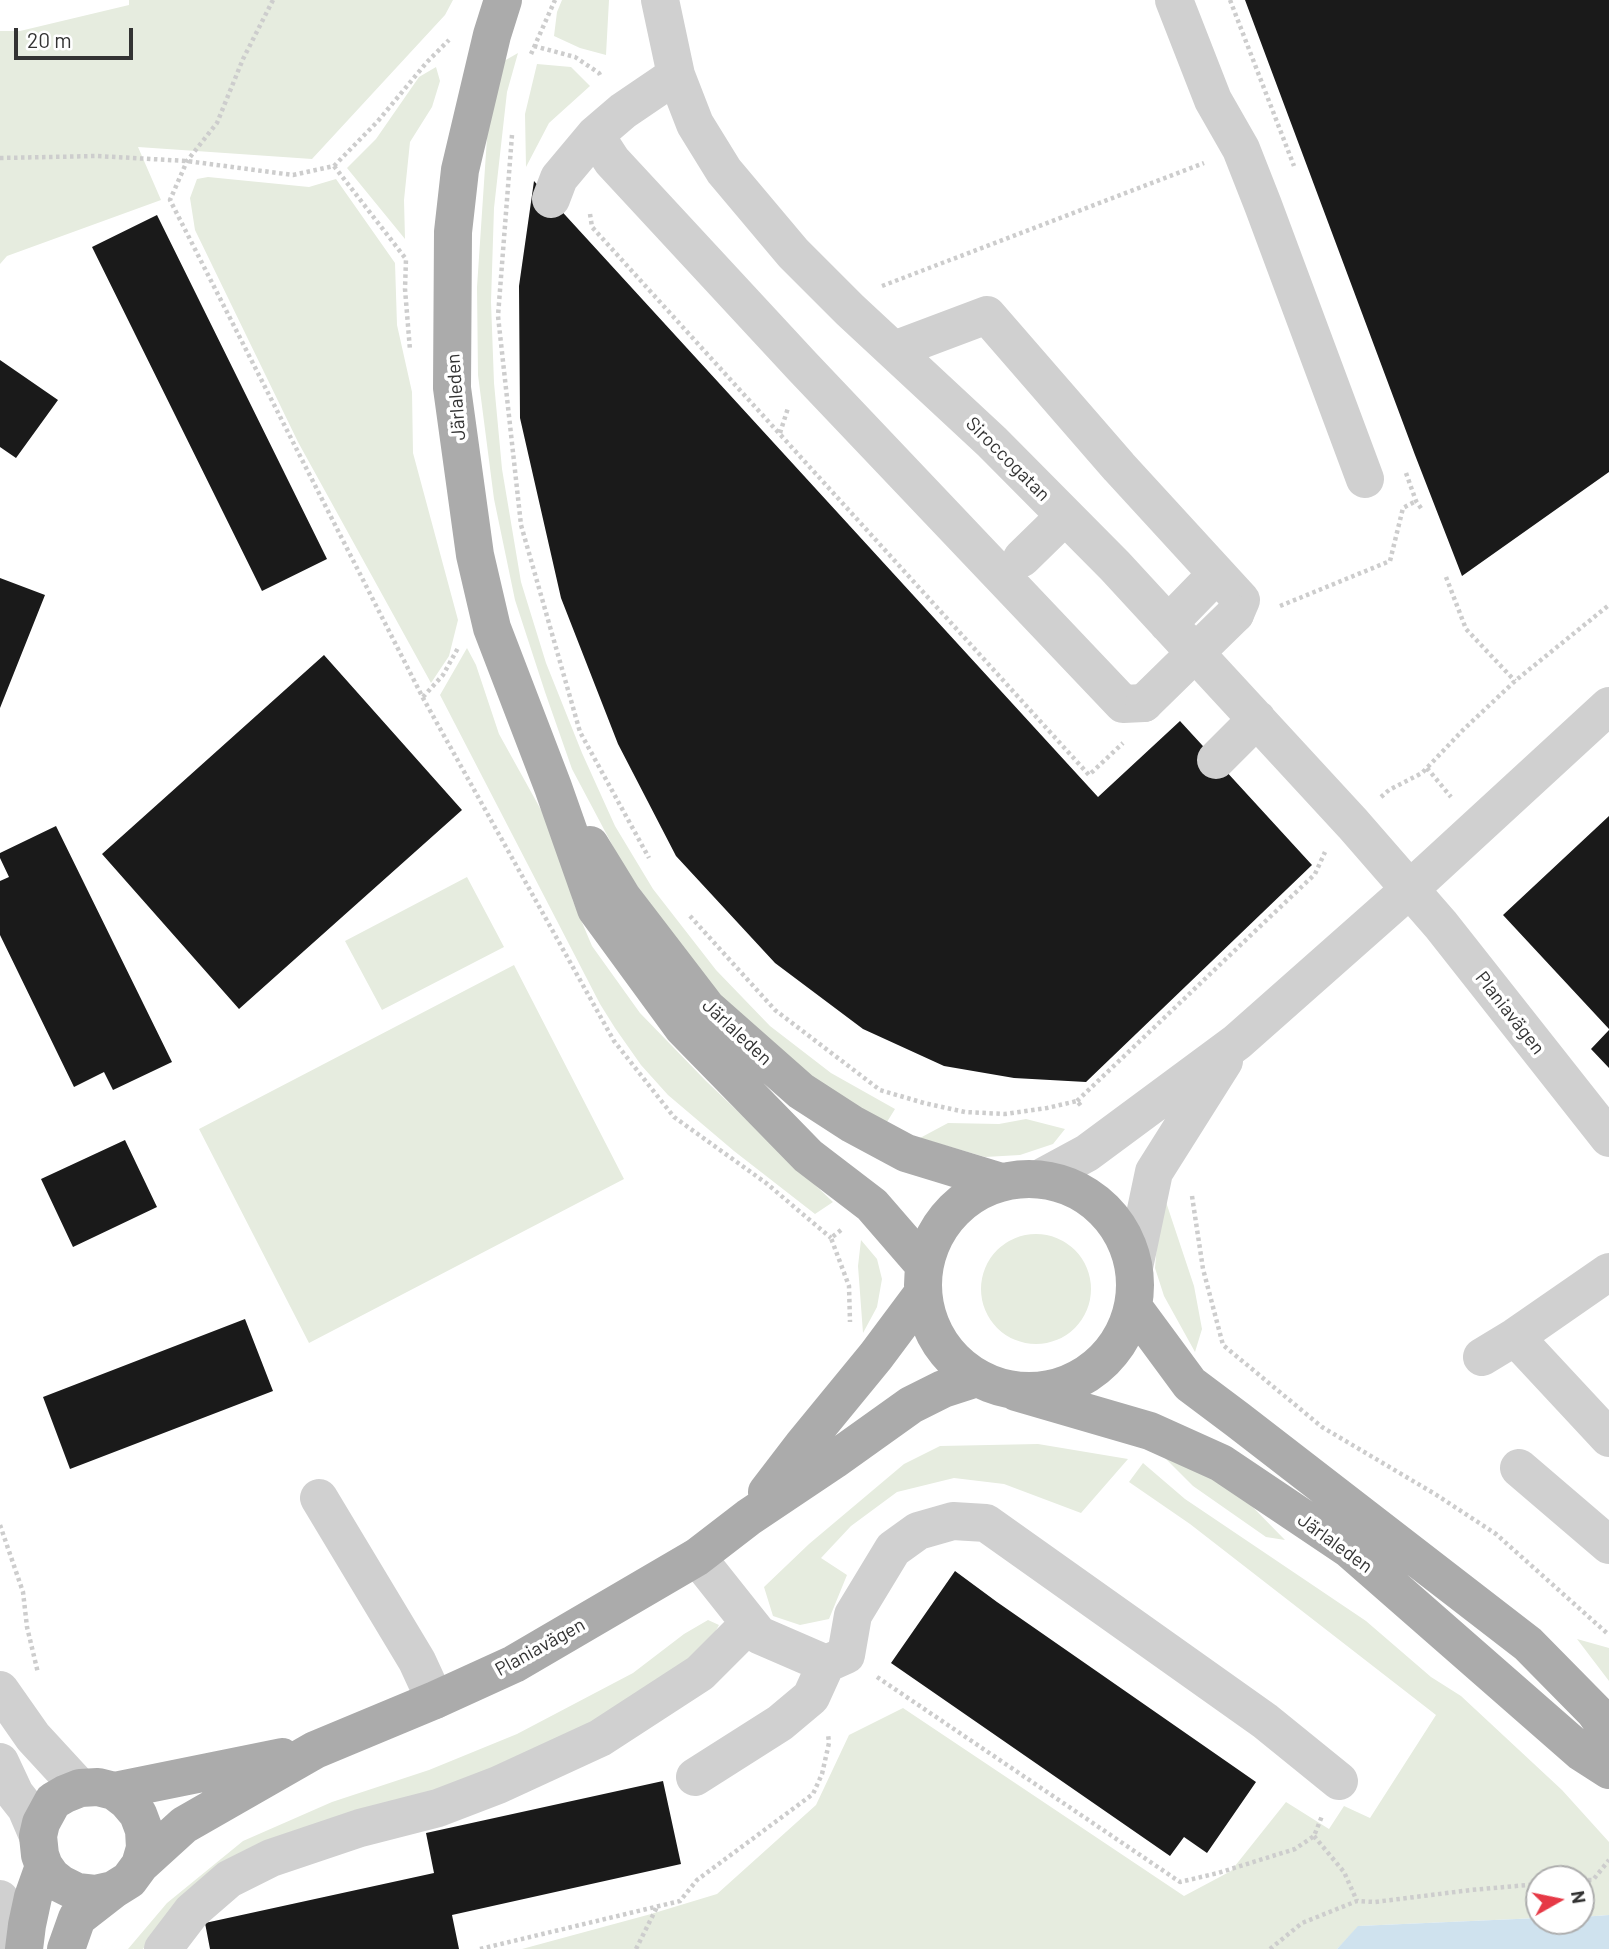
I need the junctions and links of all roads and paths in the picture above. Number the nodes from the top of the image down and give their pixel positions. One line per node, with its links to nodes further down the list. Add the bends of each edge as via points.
1 (273, 0): 14 (path, via 216,123)
2 (555, 0): 6 (path)
3 (660, 0): 8 (street, Siroccogatan)
4 (1174, 0): 12 (street, via 1213,100)
5 (498, 18): 6 (path); 14 (path, via 462,27 334,166 293,175); 34 (main road, Järlaleden, via 460,170 453,232 452,388 475,555 492,628)
6 (535, 46): 7 (path); 11 (path, via 575,57 599,73)
7 (529, 58)
8 (676, 75): 11 (street); 16 (street, Siroccogatan, via 695,124 724,171 793,253)
9 (513, 122): 36 (path, via 498,316 521,525 580,732)
10 (1282, 135): 12 (path)
11 (610, 136): 15 (street, via 559,178); 18 (street); 19 (path, via 589,209 592,227)
12 (1241, 149): 16 (path, via 881,286); 20 (street)
13 (0, 158): 14 (path, via 97,156)
14 (187, 161): 46 (path, via 170,200 423,698 614,1041 674,1117 766,1183)
15 (551, 199)
16 (850, 310): 17 (street, Siroccogatan)
17 (894, 350): 22 (street, Siroccogatan); 26 (street, via 987,315)
18 (802, 366): 19 (path); 26 (street, bridge, via 1123,704 1144,703)
19 (779, 434): 31 (path, via 1089,775)
20 (1365, 479)
21 (1416, 501): 26 (path, via 1403,508 1390,561)
22 (1065, 516): 23 (street); 27 (street, Siroccogatan)
23 (1022, 558)
24 (1446, 578): 28 (path, via 1466,629)
25 (1206, 585): 27 (street)
26 (1252, 612)
27 (1168, 624): 30 (street, Siroccogatan)
28 (1515, 681)
29 (1609, 706): 37 (street)
30 (1257, 719): 32 (street); 37 (street, Siroccogatan)
31 (1124, 742)
32 (1216, 760)
33 (1427, 768): 35 (path)
34 (553, 787): 44 (main road, Järlaleden, via 622,897 707,1008 801,1091 906,1153); 45 (main road, Järlaleden, via 596,909 683,1028 808,1156)
35 (1449, 795)
36 (651, 864)
37 (1410, 889): 39 (street); 41 (street, Planiavägen)
38 (683, 908): 40 (path, via 775,1010 880,1090 965,1112 1005,1114 1077,1101)
39 (1237, 1042): 40 (street); 42 (street)
40 (1108, 1136): 43 (street)
41 (1609, 1138)
42 (1154, 1172): 47 (street); 64 (path, via 1191,1189 1203,1269 1223,1345 1322,1427 1496,1534)
43 (1039, 1179): 44 (main road); 47 (main road, via 1073,1188 1101,1207 1123,1234)
44 (1001, 1182): 49 (main road, via 974,1194 951,1213 934,1237)
45 (872, 1205): 46 (path); 49 (main road, Järlaleden)
46 (831, 1238): 51 (path, via 849,1286)
47 (1134, 1267): 50 (main road)
48 (1609, 1272): 52 (street)
49 (924, 1279): 54 (main road, via 931,1327 950,1357); 59 (main road, Planiavägen, via 876,1356)
50 (1134, 1308): 55 (main road, via 1118,1345 1091,1373 1055,1389); 69 (main road, Järlaleden, via 1190,1384 1528,1644)
51 (850, 1327)
52 (1515, 1337): 53 (street); 56 (street)
53 (1482, 1357)
54 (977, 1378): 55 (main road); 59 (main road, Planiavägen, via 911,1405)
55 (1016, 1392): 72 (main road, Järlaleden, via 1150,1431 1221,1463 1349,1549 1581,1752)
56 (1609, 1437)
57 (1519, 1468): 61 (street)
58 (319, 1498): 68 (street)
59 (749, 1517): 62 (main road, Planiavägen)
60 (0, 1525): 66 (path, via 23,1592)
61 (1609, 1545)
62 (697, 1557): 63 (street); 68 (main road, Planiavägen, via 514,1664)
63 (749, 1624): 65 (street, via 759,1635); 88 (street, via 700,1674 600,1738 438,1808 271,1858 229,1879 192,1911)
64 (1609, 1635)
65 (828, 1672): 73 (street, via 780,1723); 74 (street, via 853,1615 893,1549 918,1531 953,1521 986,1523 1265,1721); 76 (path, via 1180,1882 1294,1849); 84 (path, via 829,1743 813,1794 697,1880 680,1901)
66 (38, 1674)
67 (0, 1689): 75 (street, via 46,1753)
68 (435, 1700): 70 (main road, Planiavägen)
69 (1609, 1732)
70 (315, 1750): 75 (main road, Planiavägen); 79 (main road, Planiavägen, via 184,1825)
71 (0, 1762): 77 (street, via 26,1808)
72 (1609, 1770)
73 (695, 1777)
74 (1339, 1781): 76 (path)
75 (97, 1790): 77 (main road, via 65,1794 53,1801 45,1813); 79 (main road, via 127,1801 144,1830 145,1848)
76 (1314, 1836): 83 (path, via 1344,1872)
77 (41, 1851): 79 (main road, via 61,1884 77,1892 95,1894); 86 (main road)
78 (1609, 1860): 80 (path)
79 (126, 1878): 87 (main road, Planiavägen, via 78,1918)
80 (1595, 1878)
81 (1525, 1885): 83 (path)
82 (0, 1899): 85 (street)
83 (1357, 1901): 91 (path, via 1301,1923)
84 (657, 1907): 89 (path); 90 (path)
85 (9, 1949)
86 (24, 1949)
87 (66, 1949)
88 (163, 1949)
89 (480, 1949)
90 (636, 1949)
91 (1270, 1949)

